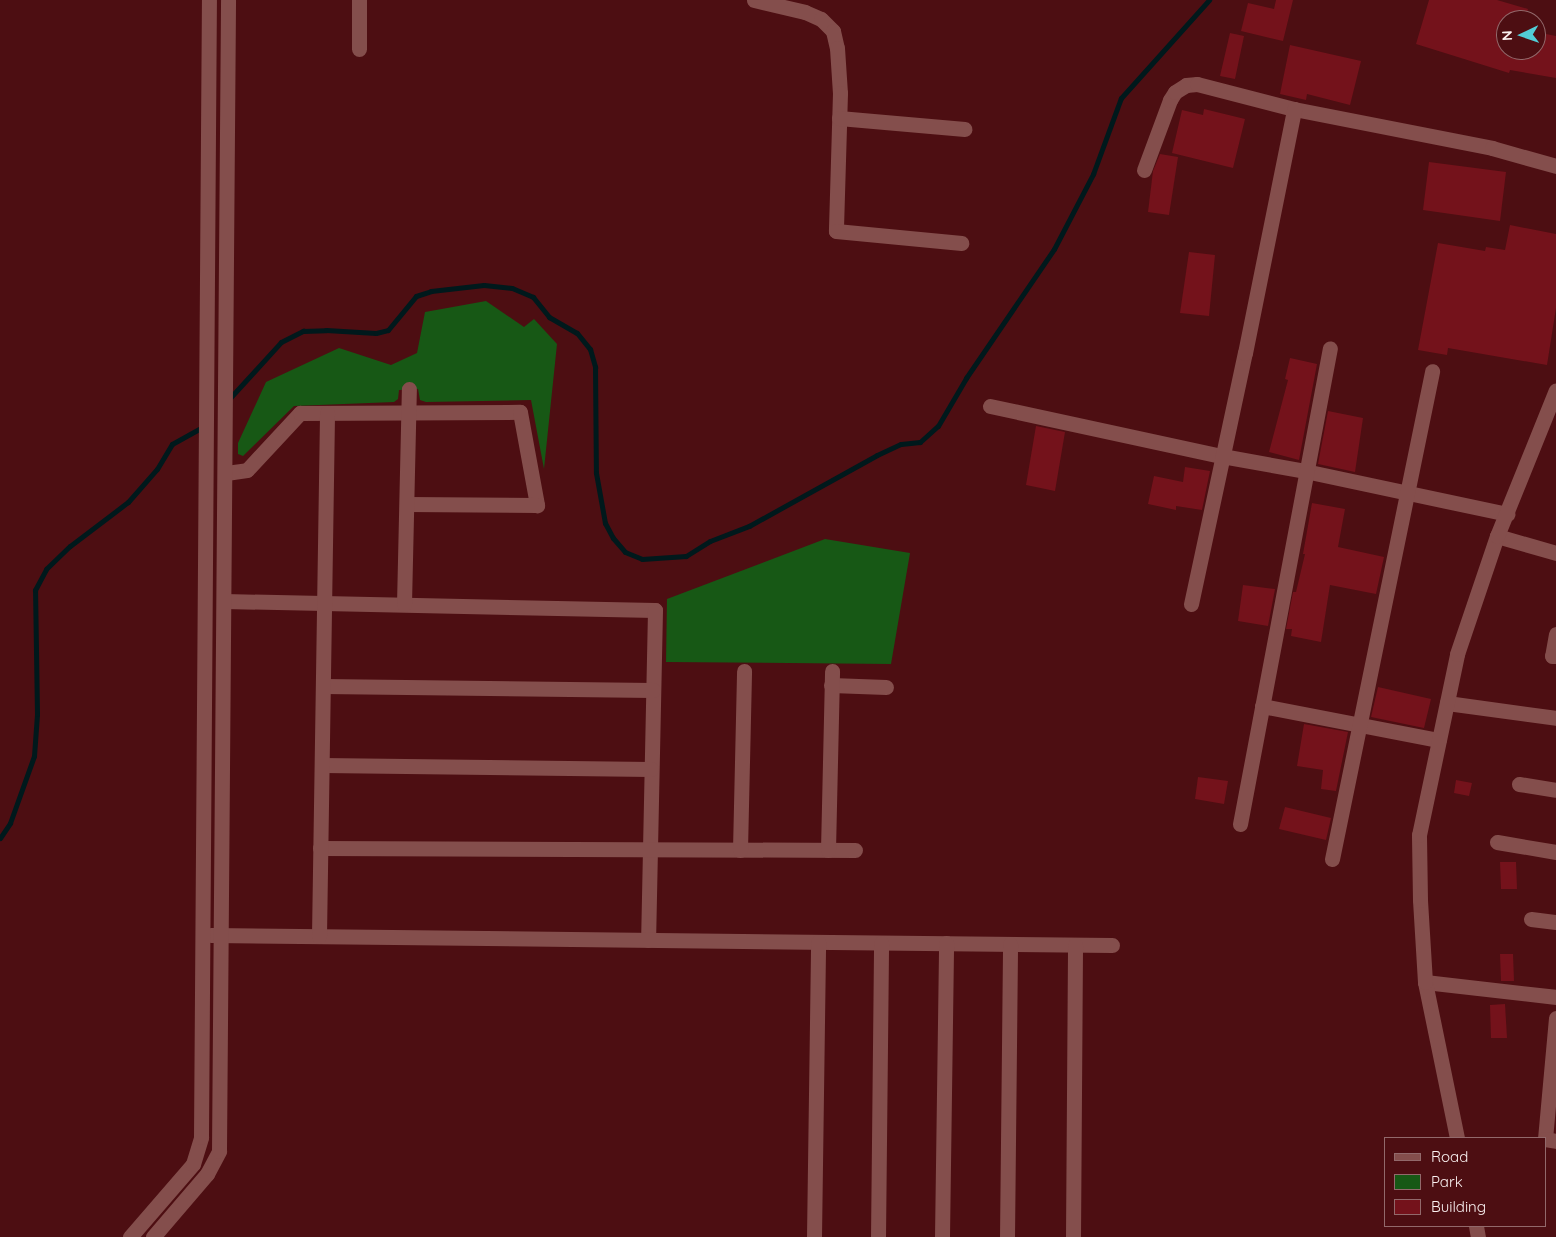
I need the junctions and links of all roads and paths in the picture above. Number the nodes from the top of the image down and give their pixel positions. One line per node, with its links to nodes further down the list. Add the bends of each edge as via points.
1 (209, 0): 57 (street)
2 (228, 0): 21 (street)
3 (359, 0): 5 (street)
4 (754, 0): 7 (street, via 821,18 833,31 837,48)
5 (359, 49)
6 (1294, 109): 9 (street, via 1492,148); 10 (street, via 1197,84 1186,85 1170,100); 19 (street)
7 (839, 118): 8 (street); 11 (street, via 836,231)
8 (965, 129)
9 (1556, 166)
10 (1144, 170)
11 (961, 243)
12 (1330, 348): 20 (street)
13 (1432, 371): 22 (street)
14 (409, 389): 17 (street)
15 (1556, 390): 24 (street)
16 (990, 406): 19 (street)
17 (408, 412): 18 (street); 23 (street); 23 (street, via 520,412 537,505)
18 (327, 413): 21 (street, via 300,413 247,470); 28 (street)
19 (1222, 456): 20 (street); 30 (street)
20 (1305, 471): 22 (street); 38 (street)
21 (226, 473): 27 (street)
22 (1406, 493): 24 (street); 40 (street)
23 (406, 504): 29 (street)
24 (1507, 514): 25 (street)
25 (1497, 536): 26 (street); 37 (street, via 1458,654)
26 (1556, 553)
27 (224, 601): 28 (street); 58 (street)
28 (324, 602): 29 (street); 34 (street)
29 (404, 604): 36 (street, via 654,610)
30 (1191, 604)
31 (1556, 634): 32 (street, via 1552,656)
32 (1556, 656)
33 (744, 670): 50 (street)
34 (323, 686): 36 (street); 42 (street)
35 (886, 686): 51 (street, via 832,678)
36 (653, 690): 43 (street)
37 (1447, 704): 39 (street); 41 (street)
38 (1262, 706): 40 (street); 46 (street)
39 (1556, 718)
40 (1359, 724): 41 (street); 54 (street)
41 (1439, 740): 67 (street, via 1419,835)
42 (322, 766): 43 (street); 48 (street)
43 (651, 769): 49 (street)
44 (1519, 784): 45 (street)
45 (1556, 790)
46 (1240, 824)
47 (1497, 842): 53 (street)
48 (320, 848): 49 (street); 59 (street)
49 (649, 850): 50 (street); 60 (street)
50 (740, 850): 51 (street)
51 (828, 850): 52 (street)
52 (856, 850)
53 (1556, 852)
54 (1332, 859)
55 (1531, 918): 56 (street)
56 (1556, 922)
57 (202, 935): 58 (street); 73 (street, via 200,1147 193,1164)
58 (220, 935): 59 (street); 74 (street, via 218,1158)
59 (319, 936): 60 (street)
60 (648, 940): 61 (street)
61 (818, 942): 62 (street); 75 (street)
62 (881, 943): 63 (street); 76 (street)
63 (946, 943): 64 (street); 77 (street)
64 (1010, 944): 65 (street); 78 (street)
65 (1075, 945): 66 (street); 79 (street)
66 (1112, 945)
67 (1426, 982): 68 (street); 71 (street)
68 (1556, 997)
69 (1556, 1018): 70 (street)
70 (1554, 1067): 72 (street)
71 (1456, 1137)
72 (1545, 1137)
73 (130, 1237)
74 (153, 1237)
75 (814, 1237)
76 (878, 1237)
77 (942, 1237)
78 (1007, 1237)
79 (1073, 1237)

